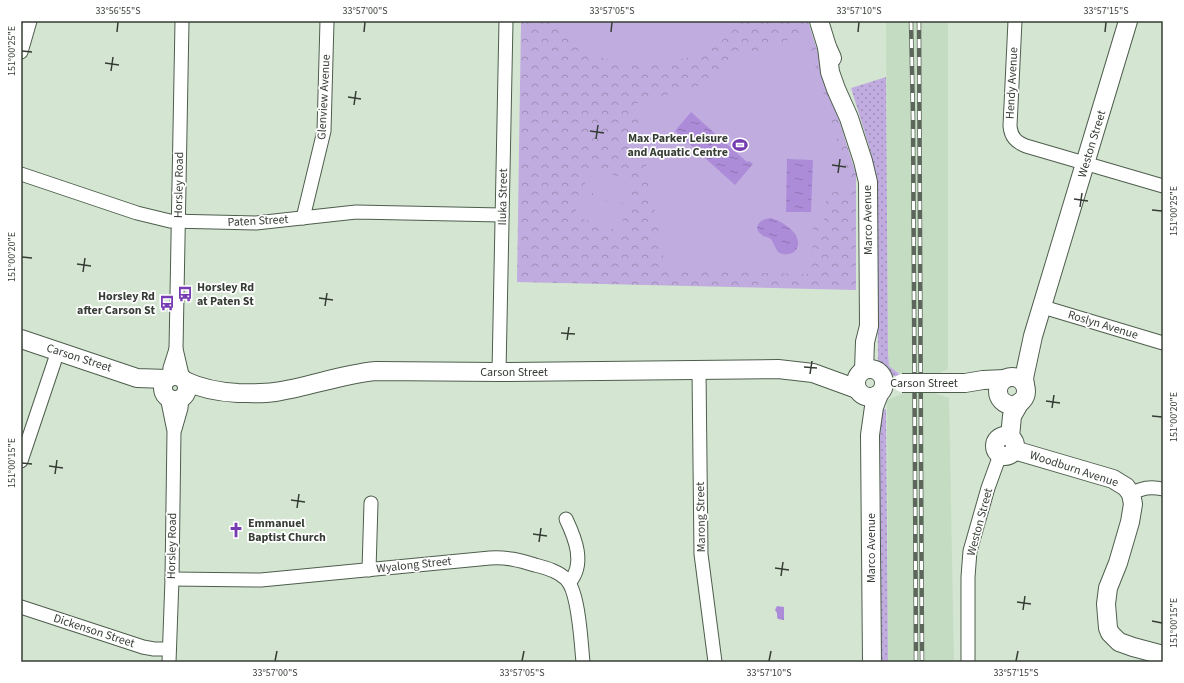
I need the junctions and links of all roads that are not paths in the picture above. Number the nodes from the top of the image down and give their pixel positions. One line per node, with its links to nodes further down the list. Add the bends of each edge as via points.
1 (30, 21): 8 (street)
2 (182, 21): 14 (street, Horsley Road)
3 (327, 21): 13 (street, Glenview Avenue, via 324,131)
4 (506, 21): 12 (street, Iluka Street)
5 (819, 21): 22 (street, Marco Avenue, via 840,74 869,190 869,326 865,342)
6 (1015, 21): 9 (street, Hendy Avenue, via 1010,126 1012,137 1020,144)
7 (1128, 21): 9 (street, Weston Street)
8 (21, 52)
9 (1086, 164): 11 (street); 15 (street, Weston Street)
10 (21, 174): 14 (street, Paten Street, via 137,213)
11 (1163, 186)
12 (502, 215): 13 (street, Paten Street, via 360,212); 20 (street, Iluka Street)
13 (304, 218): 14 (street, Paten Street, via 256,223)
14 (178, 222): 23 (street, Horsley Road)
15 (1043, 307): 17 (street, Roslyn Avenue); 24 (street, Weston Street, via 1033,336 1024,378)
16 (21, 339): 18 (street, Carson Street)
17 (1163, 343)
18 (58, 351): 23 (street, Carson Street, via 137,378); 28 (street)
19 (699, 370): 20 (street, Carson Street); 21 (street, Carson Street, via 778,369); 42 (street, Marong Street, via 701,554)
20 (499, 372): 23 (street, Carson Street, via 376,371 274,392 218,392 197,386)
21 (813, 373): 22 (street, Carson Street); 25 (street, Carson Street)
22 (873, 378): 24 (street, Carson Street, bridge, via 902,383 964,383 983,380); 25 (street, via 856,379); 26 (street, Marco Avenue, via 874,407)
23 (175, 387): 35 (street, Horsley Road, via 181,408 174,431)
24 (1010, 390): 27 (street, Weston Street, via 1012,416)
25 (859, 392): 26 (street, Marco Avenue)
26 (870, 435): 43 (street, Marco Avenue)
27 (1006, 445): 30 (street, Woodburn Avenue, via 1113,479 1126,487); 44 (street, Weston Street, via 988,488 970,551)
28 (21, 461)
29 (1163, 489): 30 (street, via 1142,488)
30 (1131, 494): 33 (street, Woodburn Avenue, via 1132,513)
31 (371, 503): 34 (street)
32 (566, 519): 36 (street, via 575,538 578,558 575,577)
33 (1118, 563): 38 (street, Woodburn Avenue, via 1114,610 1118,631 1128,638); 39 (street, Woodburn Avenue, via 1107,594 1106,622 1110,633 1125,645)
34 (369, 570): 35 (street, Wyalong Street, via 261,580); 36 (street, Wyalong Street, via 505,557 551,570)
35 (172, 579): 40 (street, Horsley Road)
36 (570, 582): 41 (street, via 575,595)
37 (21, 607): 40 (street, Dickenson Street)
38 (1163, 649)
39 (1163, 655)
40 (169, 656)
41 (583, 662)
42 (715, 662)
43 (872, 662)
44 (968, 662)

